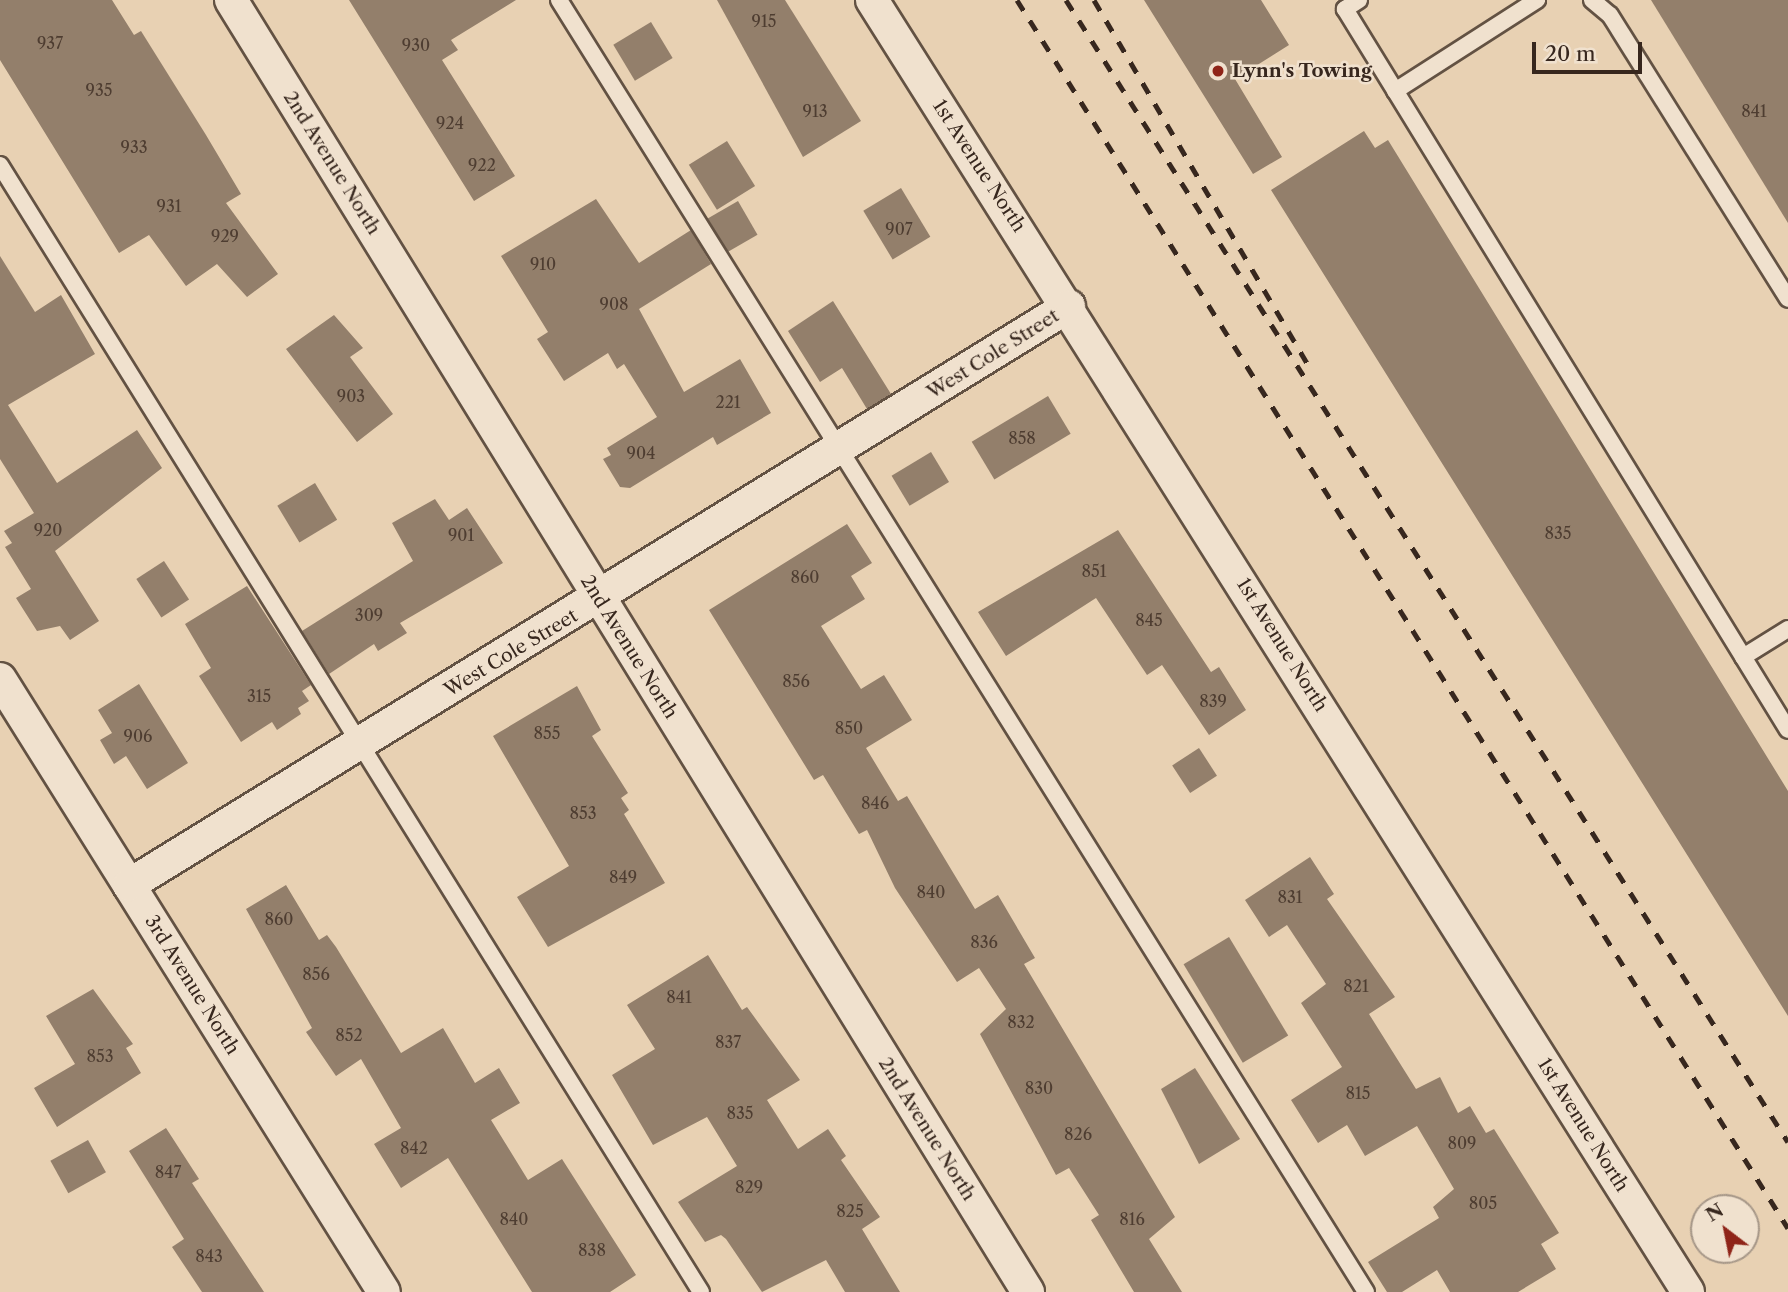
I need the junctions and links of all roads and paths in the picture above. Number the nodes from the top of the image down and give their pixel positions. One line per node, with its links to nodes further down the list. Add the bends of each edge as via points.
1 (231, 0): 13 (street, 2nd Avenue North)
2 (559, 0): 12 (lane)
3 (872, 0): 11 (street, 1st Avenue North)
4 (1360, 0): 7 (lane)
5 (1537, 0): 8 (lane)
6 (1592, 0): 10 (lane, via 1610,15)
7 (1342, 5): 8 (lane)
8 (1395, 91): 15 (lane)
9 (0, 165): 18 (lane)
10 (1788, 299)
11 (1069, 306): 12 (street, West Cole Street); 20 (street, 1st Avenue North)
12 (841, 451): 13 (street, West Cole Street); 24 (lane)
13 (600, 600): 18 (street, West Cole Street); 23 (street, 2nd Avenue North)
14 (1788, 629): 15 (lane)
15 (1743, 656): 17 (lane)
16 (0, 679): 19 (street, 3rd Avenue North)
17 (1788, 730)
18 (363, 742): 19 (street, West Cole Street); 22 (lane)
19 (129, 885): 21 (street, 3rd Avenue North)
20 (1676, 1288)
21 (384, 1292)
22 (701, 1292)
23 (1028, 1292)
24 (1366, 1292)

